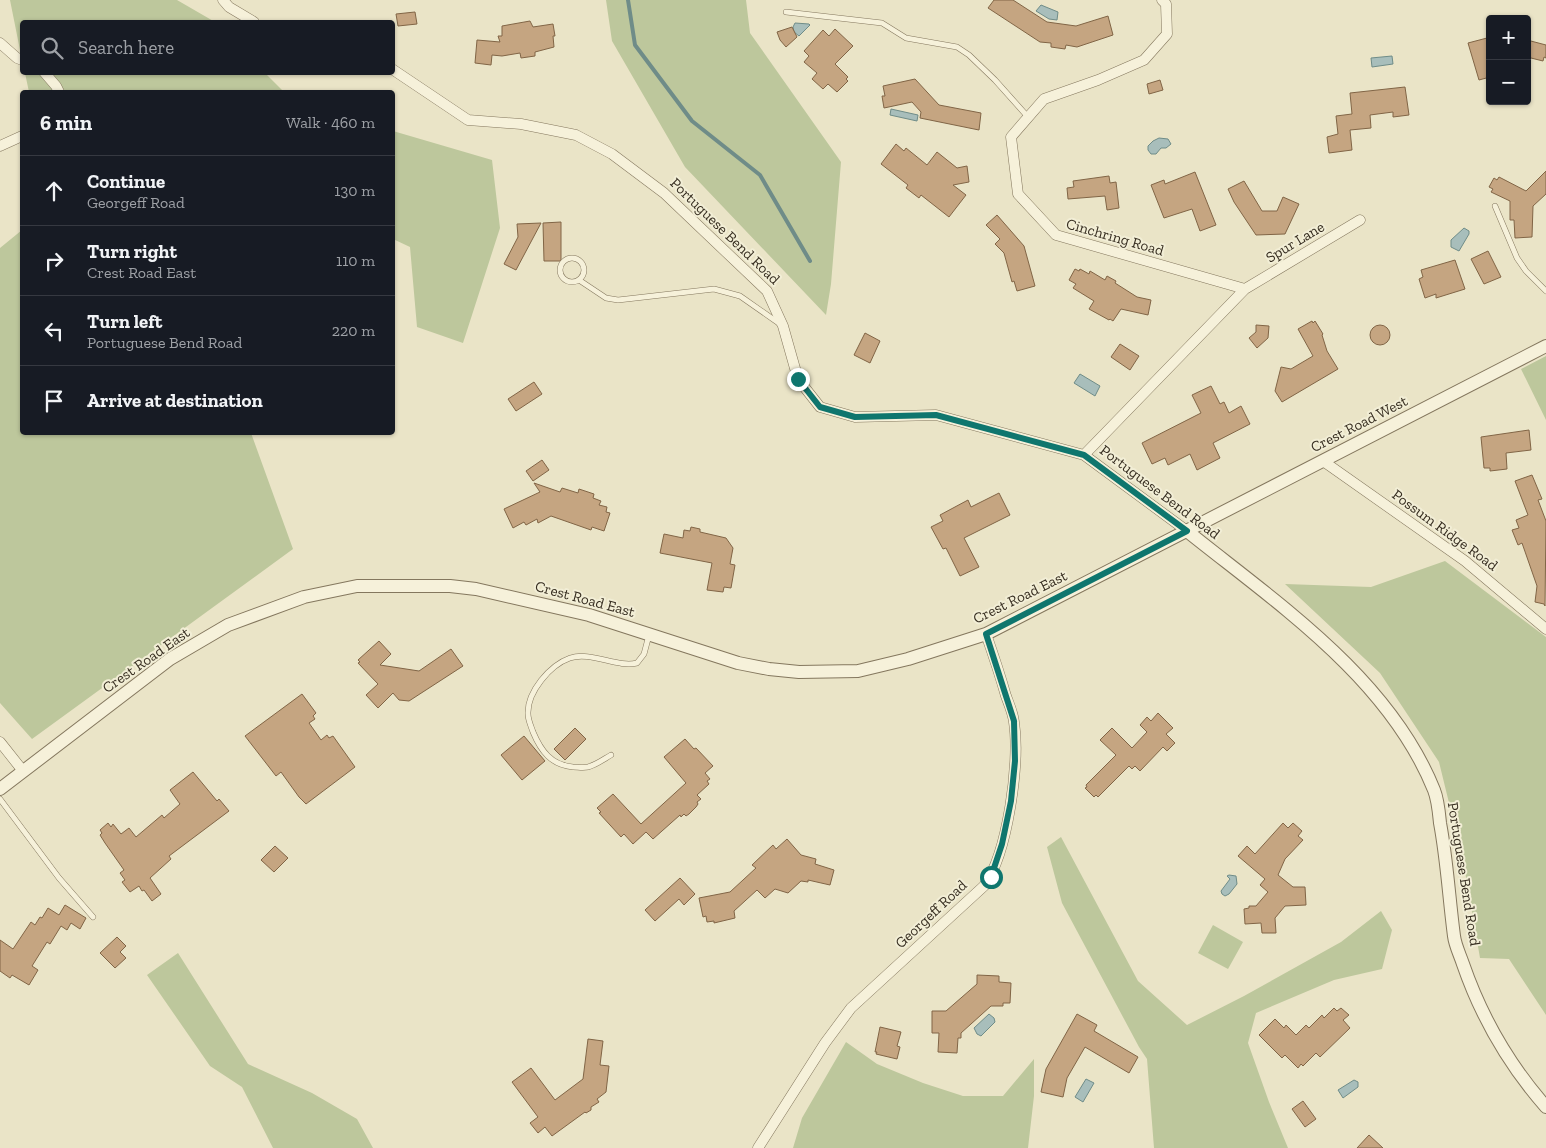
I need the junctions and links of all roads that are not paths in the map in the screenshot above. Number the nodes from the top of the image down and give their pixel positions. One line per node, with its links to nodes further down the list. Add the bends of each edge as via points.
1 (223, 0): 4 (street)
2 (1162, 0): 10 (street, Cinchring Road, via 1166,4 1168,34 1144,60 1044,99)
3 (786, 12): 10 (lane, via 882,23 906,38 957,47 995,80)
4 (251, 20)
5 (0, 43): 6 (street)
6 (20, 59)
7 (395, 71): 18 (street, Portuguese Bend Road, via 468,120 521,124 576,135 612,154 664,194 767,290)
8 (47, 75): 9 (street)
9 (57, 90)
10 (1028, 117): 16 (street, Cinchring Road, via 1011,136 1018,194 1056,235)
11 (20, 137): 12 (street)
12 (0, 146)
13 (1495, 206): 17 (lane, via 1517,258)
14 (1360, 220): 16 (street, Spur Lane)
15 (579, 280): 15 (lane, via 584,272 582,263 574,258 565,259 559,267 561,277 569,282); 18 (lane, via 606,298 618,300 714,289 726,291 740,296)
16 (1245, 290): 20 (street)
17 (1546, 291)
18 (783, 326): 20 (street, Portuguese Bend Road, via 798,379 820,407 855,417 936,415)
19 (1546, 346): 21 (street, Crest Road West)
20 (1084, 455): 22 (street, Portuguese Bend Road)
21 (1323, 461): 22 (street, Crest Road West); 23 (street, Possum Ridge Road, via 1465,560)
22 (1187, 531): 24 (street, Crest Road East); 32 (street, Portuguese Bend Road, via 1287,611 1367,683 1419,757 1435,792 1454,939 1473,992 1498,1040)
23 (1546, 629)
24 (986, 634): 25 (street, Crest Road East, via 858,672 769,670); 33 (street, Georgeff Road, via 1014,721 1015,761 1011,801 991,877 851,1008)
25 (649, 635): 27 (lane, via 644,654 637,663 579,656 565,660 550,671 536,688 529,705 529,720 538,746 554,762 586,768); 28 (street, Crest Road East, via 589,615 476,589 435,586 343,588 304,597 228,625 170,658)
26 (0, 742): 28 (street)
27 (612, 755)
28 (23, 771): 29 (street, Crest Road East)
29 (0, 789)
30 (0, 799): 31 (lane, via 59,878)
31 (93, 917)
32 (1546, 1107)
33 (758, 1148)

